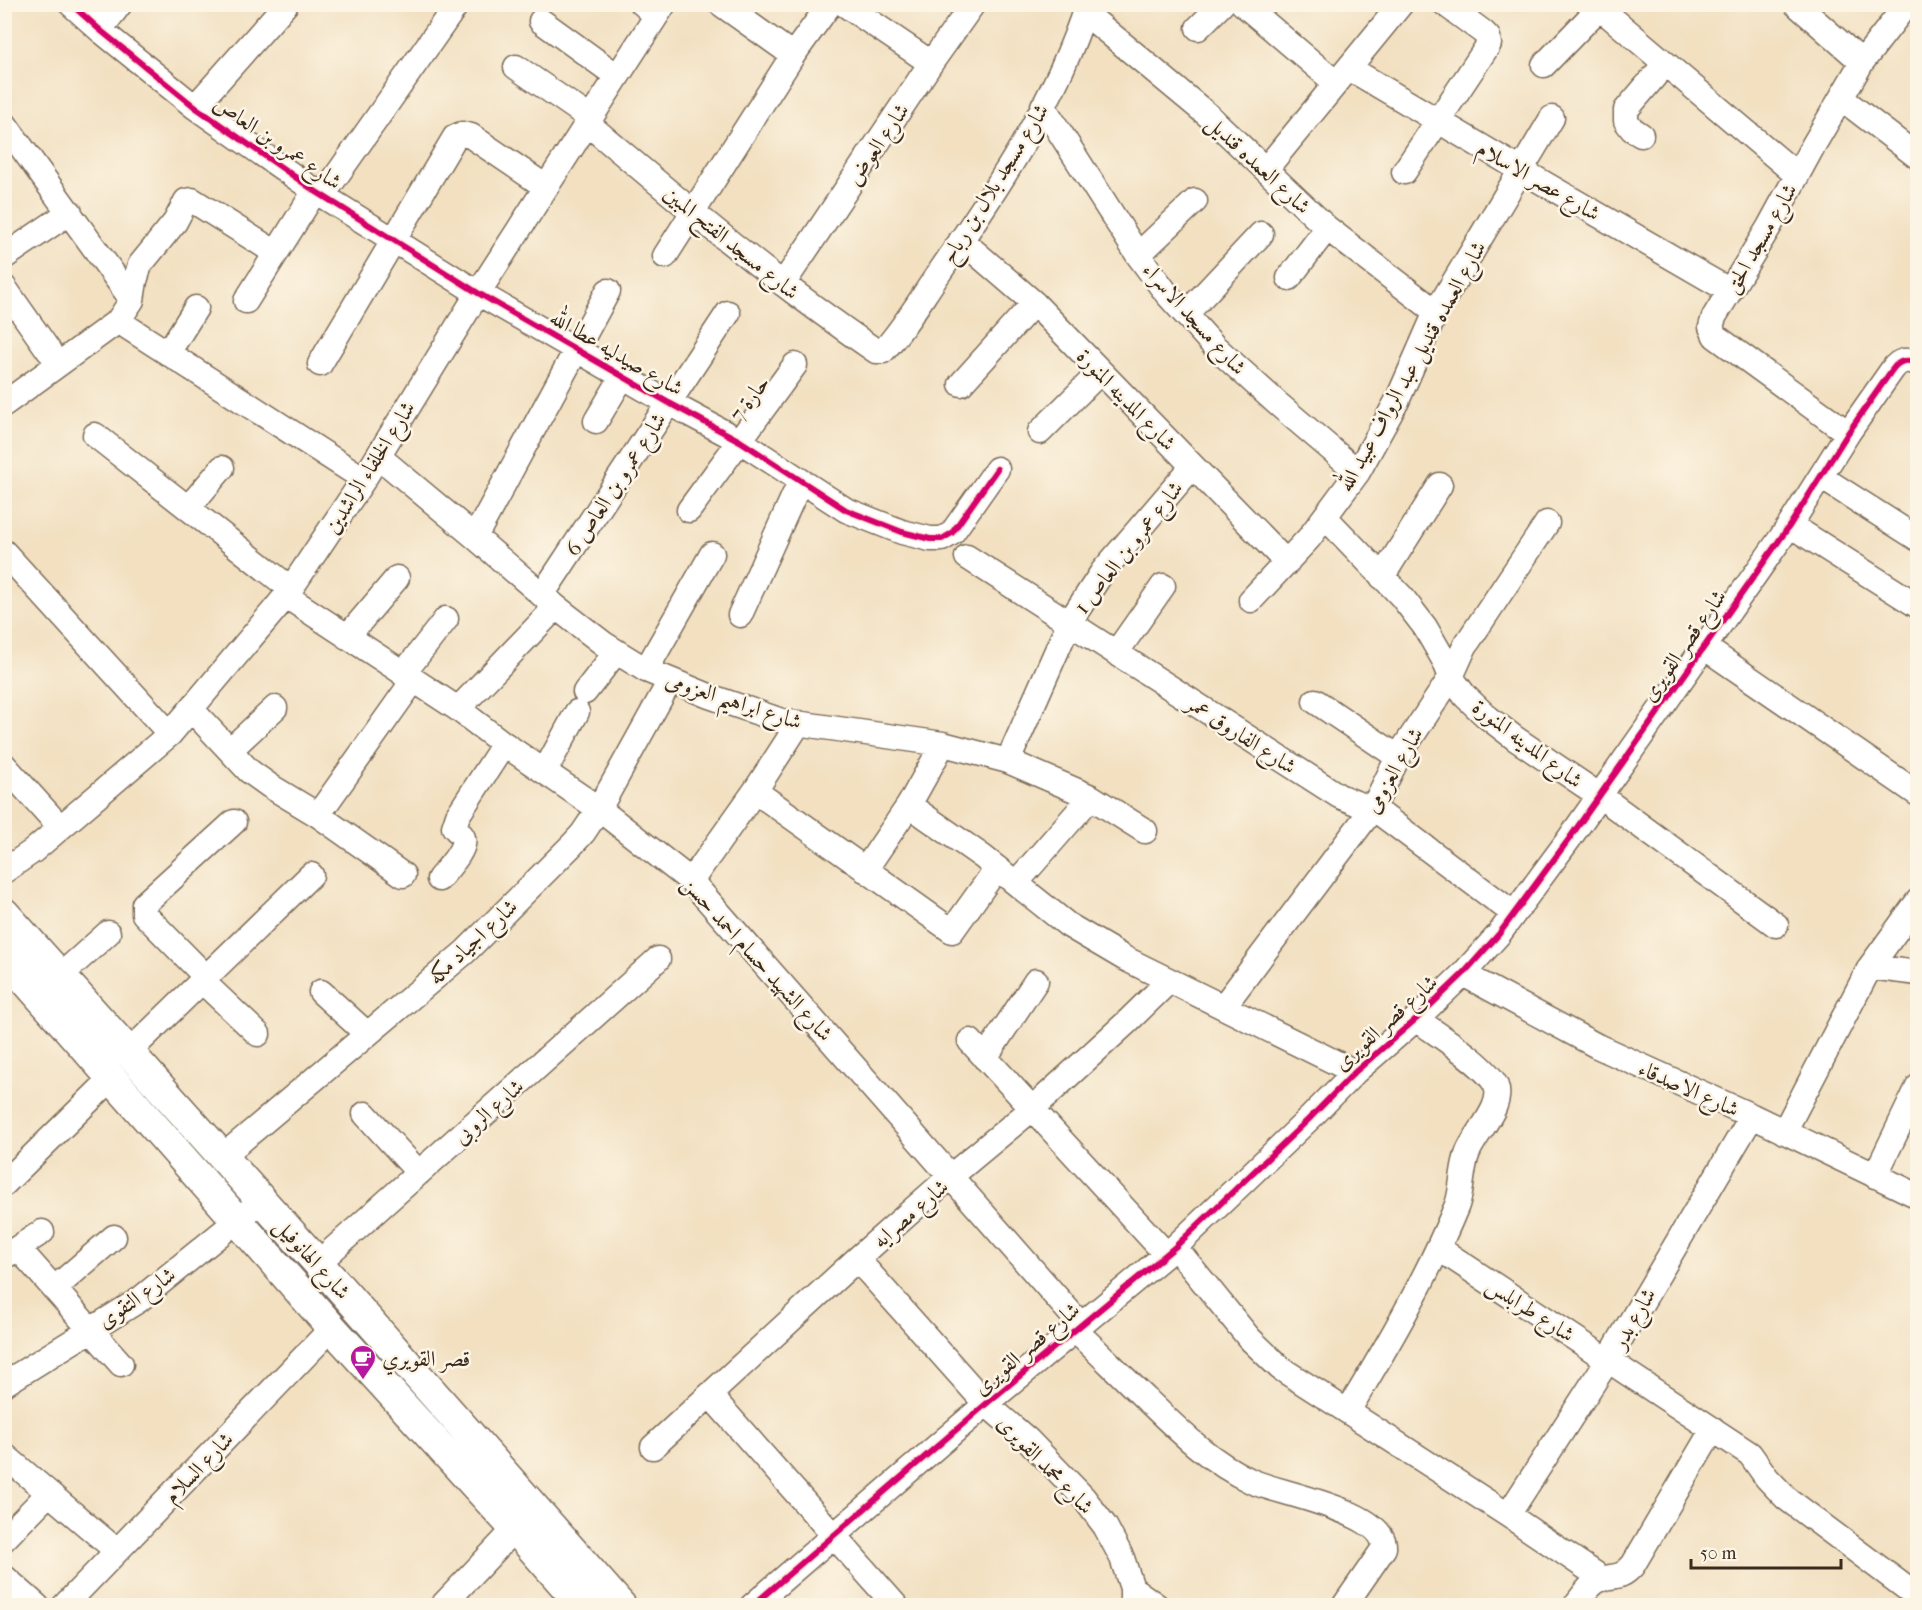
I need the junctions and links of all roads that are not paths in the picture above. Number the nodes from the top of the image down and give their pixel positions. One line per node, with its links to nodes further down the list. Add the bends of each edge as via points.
1 (71, 4): 21 (street, شارع عمرو بن العاص)
2 (120, 4): 21 (street)
3 (286, 4): 32 (street)
4 (457, 4): 44 (street)
5 (634, 4): 18 (lane)
6 (721, 4): 22 (street)
7 (830, 4): 22 (street)
8 (844, 4): 24 (street)
9 (973, 4): 24 (street, شارع العوض)
10 (1222, 4): 20 (street)
11 (1243, 4): 28 (street, شارع عصر الاسلام)
12 (1401, 4): 28 (street)
13 (1796, 4): 23 (street)
14 (1907, 4): 23 (street, شارع مسجد الحق)
15 (1451, 6): 35 (street, via 1488,37 1489,44)
16 (1602, 6): 25 (street); 26 (street)
17 (1086, 9): 31 (street, شارع مسجد بلال بن رباح); 39 (street, شارع العمده قنديل)
18 (658, 13): 29 (street, شارع الخلفاء الراشدين)
19 (541, 21): 29 (street)
20 (1198, 28)
21 (100, 30): 32 (street, شارع عمرو بن العاص)
22 (793, 55): 47 (street)
23 (1862, 62): 30 (street, شارع مسجد الحق)
24 (931, 63): 57 (street, شارع العوض)
25 (1665, 64): 37 (street, via 1626,110 1626,121); 42 (street)
26 (1544, 65)
27 (516, 67): 34 (street, شارع مسجد الفتح المبين)
28 (1343, 75): 35 (street, شارع عصر الاسلام); 39 (street)
29 (617, 76): 34 (street, شارع الخلفاء الراشدين)
30 (1841, 98): 38 (street); 42 (street, شارع مسجد الحق)
31 (1044, 106): 51 (street, شارع مسجد بلال بن رباح); 53 (street, شارع مسجد الاسراء)
32 (195, 107): 44 (street, شارع عمرو بن العاص)
33 (1552, 117): 40 (street, شارع العمده قنديل عبد الرواف عبيد الله)
34 (588, 121): 43 (street, شارع الخلفاء الراشدين); 47 (street, شارع مسجد الفتح المبين)
35 (1438, 121): 40 (street, شارع عصر الاسلام); 41 (street)
36 (4, 123): 46 (street)
37 (1641, 135)
38 (1917, 157)
39 (1266, 169): 48 (street, شارع العمده قنديل)
40 (1521, 170): 60 (street, شارع عصر الاسلام); 66 (street, شارع العمده قنديل عبد الرواف عبيد الله)
41 (1404, 172)
42 (1797, 175): 60 (street, شارع مسجد الحق)
43 (546, 187): 50 (street, via 471,136 462,134 455,137); 61 (street, شارع الخلفاء الراشدين)
44 (319, 193): 50 (street, شارع عمرو بن العاص); 52 (street)
45 (1195, 201): 53 (street)
46 (70, 212): 55 (street); 62 (street)
47 (693, 213): 54 (street); 57 (street, شارع مسجد الفتح المبين)
48 (1327, 228): 56 (street); 66 (street, شارع العمده قنديل)
49 (1261, 234): 68 (street)
50 (393, 240): 61 (street, شارع عمرو بن العاص); 75 (street)
51 (961, 240): 64 (street, شارع المدينه المنورة); 72 (street, شارع مسجد بلال بن رباح)
52 (276, 253): 62 (street, via 189,200 140,266); 63 (street)
53 (1138, 255): 68 (street, شارع مسجد الاسراء)
54 (665, 256)
55 (4, 257)
56 (1289, 278)
57 (783, 284): 72 (street, شارع مسجد الفتح المبين, via 876,351)
58 (4, 287): 71 (street)
59 (608, 291): 70 (street)
60 (1730, 291): 84 (street, شارع مسجد الحق, via 1714,317 1711,327 1715,336)
61 (478, 292): 70 (street, شارع صيدليه عطا الله); 87 (street, شارع الخلفاء الراشدين)
62 (132, 300): 69 (street)
63 (246, 301)
64 (1034, 303): 77 (street, شارع المدينه المنورة); 79 (street)
65 (196, 308): 73 (street)
66 (1436, 312): 91 (street, شارع العمده قنديل عبد الرواف عبيد الله, via 1397,400)
67 (728, 313): 80 (street, شارع عمرو بن العاص 6)
68 (1186, 314): 91 (street, شارع مسجد الاسراء, via 1215,347)
69 (118, 321): 73 (street); 81 (street)
70 (577, 350): 78 (street, شارع صيدليه عطا الله); 101 (street)
71 (49, 351)
72 (883, 351)
73 (168, 353): 93 (street)
74 (1917, 363): 84 (street, شارع قصر القويرى, via 1898,363)
75 (320, 364)
76 (795, 365): 86 (street, حارة 7)
77 (1100, 372): 83 (street); 88 (street, شارع المدينه المنورة)
78 (623, 376): 80 (street, شارع صيدليه عطا الله); 82 (street)
79 (961, 384)
80 (669, 403): 86 (street, شارع صيدليه عطا الله); 112 (street, شارع عمرو بن العاص 6)
81 (4, 404)
82 (596, 421)
83 (1040, 432)
84 (1848, 433): 92 (street, شارع قصر القويرى)
85 (95, 435): 96 (street, شارع الشهيد حسام احمد حسن)
86 (740, 441): 94 (street, شارع صيدليه عطا الله); 97 (street, حارة 7)
87 (378, 456): 93 (street, شارع الخلفاء الراشدين); 101 (street, شارع ابراهيم العزومى)
88 (1192, 467): 106 (street, شارع المدينه المنورة); 116 (street, شارع عمرو بن العاص 1, via 1103,571)
89 (222, 468): 96 (street)
90 (997, 469): 94 (street, شارع صيدليه عطا الله, via 951,533 942,539 902,532 846,510)
91 (1358, 472): 98 (street, شارع العمده قنديل عبد الرواف عبيد الله)
92 (1821, 477): 100 (street, شارع قصر القويرى); 102 (street)
93 (364, 479): 110 (street, شارع الخلفاء الراشدين)
94 (800, 482): 114 (street)
95 (1440, 485): 107 (street)
96 (188, 508): 110 (street, شارع الشهيد حسام احمد حسن)
97 (689, 510)
98 (1325, 517): 106 (street, شارع العمده قنديل عبد الرواف عبيد الله); 107 (street, شارع المدينه المنورة)
99 (1548, 523): 123 (street, شارع العزومى, via 1465,646)
100 (1790, 525): 113 (street); 118 (street, شارع قصر القويرى)
101 (475, 537): 112 (street, شارع ابراهيم العزومى)
102 (1917, 539)
103 (4, 552): 130 (street)
104 (712, 554): 121 (street)
105 (968, 557): 116 (street, شارع الفاروق عمر)
106 (1287, 563): 111 (street, شارع العمده قنديل عبد الرواف عبيد الله)
107 (1382, 577): 123 (street, شارع المدينه المنورة, via 1425,627)
108 (397, 578): 117 (street)
109 (1163, 586): 120 (street)
110 (288, 592): 117 (street, شارع الشهيد حسام احمد حسن); 128 (street, شارع الخلفاء الراشدين)
111 (1251, 600)
112 (549, 601): 119 (street, شارع ابراهيم العزومى); 127 (street, شارع عمرو بن العاص 6)
113 (1917, 606)
114 (740, 615)
115 (446, 619): 122 (street)
116 (1069, 622): 120 (street, شارع الفاروق عمر); 135 (street, شارع عمرو بن العاص 1)
117 (347, 637): 122 (street, شارع الشهيد حسام احمد حسن)
118 (1704, 647): 139 (street); 140 (street, شارع قصر القويرى)
119 (616, 652): 121 (street, شارع ابراهيم العزومى); 137 (street, via 581,702)
120 (1116, 653): 143 (street, شارع الفاروق عمر, via 1339,796)
121 (646, 670): 124 (street, شارع ابراهيم العزومى)
122 (408, 677): 127 (street, شارع الشهيد حسام احمد حسن); 145 (street)
123 (1451, 677): 134 (street, شارع العزومى); 140 (street, شارع المدينه المنورة, via 1465,696 1516,740)
124 (670, 681): 129 (street, شارع ابراهيم العزومى); 144 (street, شارع اجياد مكه)
125 (1315, 701): 134 (street)
126 (275, 708): 133 (street)
127 (458, 709): 131 (street, شارع الشهيد حسام احمد حسن)
128 (192, 710): 130 (street, شارع الخلفاء الراشدين); 133 (street)
129 (799, 723): 132 (street, شارع ابراهيم العزومى); 138 (street)
130 (170, 734): 147 (street, شارع الخلفاء الراشدين)
131 (504, 744): 137 (street, شارع الشهيد حسام احمد حسن); 154 (street, via 458,814 454,827 463,837 464,845)
132 (944, 744): 135 (street, شارع ابراهيم العزومى); 142 (street)
133 (230, 750): 145 (street, via 256,776)
134 (1398, 757): 143 (street, شارع العزومى)
135 (1008, 760): 141 (street, شارع ابراهيم العزومى)
136 (4, 765): 147 (street)
137 (545, 771): 144 (street, شارع الشهيد حسام احمد حسن)
138 (755, 791): 150 (street); 155 (street)
139 (1917, 794)
140 (1600, 796): 159 (street, شارع قصر القويرى); 160 (street, شارع المدينه المنورة)
141 (1091, 797): 148 (street, شارع ابراهيم العزومى); 156 (street)
142 (909, 805): 149 (street); 150 (street)
143 (1373, 808): 159 (street, شارع الفاروق عمر); 172 (street, شارع العزومى)
144 (599, 809): 155 (street, شارع الشهيد حسام احمد حسن); 175 (street, شارع اجياد مكه, via 572,845 465,952)
145 (318, 815): 153 (street)
146 (234, 822): 168 (street, via 144,904 144,914)
147 (60, 828): 151 (street, شارع الخلفاء الراشدين)
148 (1145, 831)
149 (997, 868): 150 (street, via 952,931); 156 (street)
150 (865, 870)
151 (4, 871)
152 (310, 875): 168 (street)
153 (403, 875)
154 (439, 879)
155 (691, 881): 186 (street, شارع الشهيد حسام احمد حسن)
156 (1016, 883): 170 (street, via 1068,925)
157 (1917, 901): 164 (street)
158 (4, 913): 167 (street, شارع الهانوفيل)
159 (1513, 913): 166 (street, شارع قصر القويرى)
160 (1776, 925)
161 (108, 933): 167 (street)
162 (4, 956): 178 (street, شارع الهانوفيل)
163 (658, 959): 185 (street, شارع الروبى)
164 (1870, 967): 165 (street); 183 (street)
165 (1917, 973)
166 (1463, 974): 173 (street, شارع قصر القويرى); 182 (street, شارع الاصدقاء, via 1597,1046)
167 (60, 976): 176 (street, شارع الهانوفيل)
168 (204, 979): 174 (street); 176 (street)
169 (1036, 981): 180 (street, via 978,1049)
170 (1169, 981): 172 (street); 180 (street, شارع مصرايه)
171 (321, 992): 175 (street)
172 (1223, 1007): 177 (street)
173 (1416, 1019): 177 (street, شارع قصر القويرى); 194 (street, via 1483,1069 1496,1087 1497,1097 1468,1150 1458,1202)
174 (258, 1034)
175 (367, 1034): 184 (street, شارع اجياد مكه)
176 (128, 1053): 184 (street, شارع الهانوفيل)
177 (1355, 1072): 195 (street, شارع قصر القويرى)
178 (112, 1078): 188 (street); 191 (street, شارع الهانوفيل)
179 (1917, 1087): 187 (street)
180 (1032, 1109): 186 (street, شارع مصرايه); 195 (street)
181 (365, 1114): 185 (street)
182 (1752, 1116): 183 (street, شارع الاصدقاء); 203 (street, شارع بدر)
183 (1784, 1132): 187 (street, شارع الاصدقاء)
184 (222, 1157): 190 (street, شارع الهانوفيل)
185 (419, 1173): 198 (street, شارع الروبى)
186 (951, 1176): 197 (street, شارع مصرايه); 201 (street, شارع الشهيد حسام احمد حسن)
187 (1875, 1176): 189 (street, شارع الاصدقاء)
188 (4, 1184)
189 (1917, 1196)
190 (261, 1201): 191 (street, شارع التقوى); 198 (street, شارع الهانوفيل)
191 (238, 1221): 200 (street, شارع الهانوفيل); 202 (street, شارع التقوى, via 139,1300)
192 (42, 1232): 196 (street)
193 (114, 1237): 199 (street)
194 (1438, 1248): 203 (street, شارع طرابلس); 208 (street, via 1398,1329)
195 (1171, 1251): 201 (street, شارع قصر القويرى); 208 (street, via 1280,1368)
196 (11, 1252): 199 (street)
197 (857, 1259): 206 (street, شارع مصرايه); 207 (street, شارع محمد القويرى)
198 (318, 1263): 226 (street, شارع الهانوفيل)
199 (54, 1289): 202 (street)
200 (332, 1328): 214 (street, شارع الهانوفيل); 217 (street, شارع السلام)
201 (1078, 1328): 207 (street, شارع قصر القويرى); 230 (street, شارع الشهيد حسام احمد حسن, via 1187,1440 1218,1463 1252,1482 1340,1508 1377,1531 1384,1548)
202 (90, 1329): 204 (street); 205 (street, شارع التقوى)
203 (1608, 1360): 209 (street, شارع طرابلس); 213 (street, شارع بدر)
204 (121, 1364)
205 (6, 1381)
206 (710, 1395): 210 (street, شارع مصرايه); 215 (street)
207 (987, 1404): 215 (street, شارع قصر القويرى); 221 (street, شارع محمد القويرى, via 1028,1440 1105,1526 1122,1558)
208 (1348, 1412): 213 (street)
209 (1713, 1429): 219 (street, via 1633,1565 1621,1576); 220 (street, شارع طرابلس, via 1750,1454 1775,1489)
210 (652, 1447)
211 (6, 1458): 212 (street)
212 (49, 1493): 216 (street); 217 (street)
213 (1508, 1515): 219 (street)
214 (515, 1529): 224 (street); 225 (street, شارع الهانوفيل)
215 (833, 1534): 227 (street, شارع قصر القويرى); 228 (street)
216 (4, 1539)
217 (117, 1551): 223 (street, شارع السلام)
218 (4, 1577): 222 (street)
219 (1603, 1579): 231 (street, via 1594,1583)
220 (1911, 1593)
221 (1132, 1597): 229 (street)
222 (37, 1605)
223 (64, 1605)
224 (442, 1605)
225 (583, 1605)
226 (621, 1605)
227 (752, 1605)
228 (896, 1605)
229 (1157, 1605)
230 (1344, 1605)
231 (1575, 1605)

